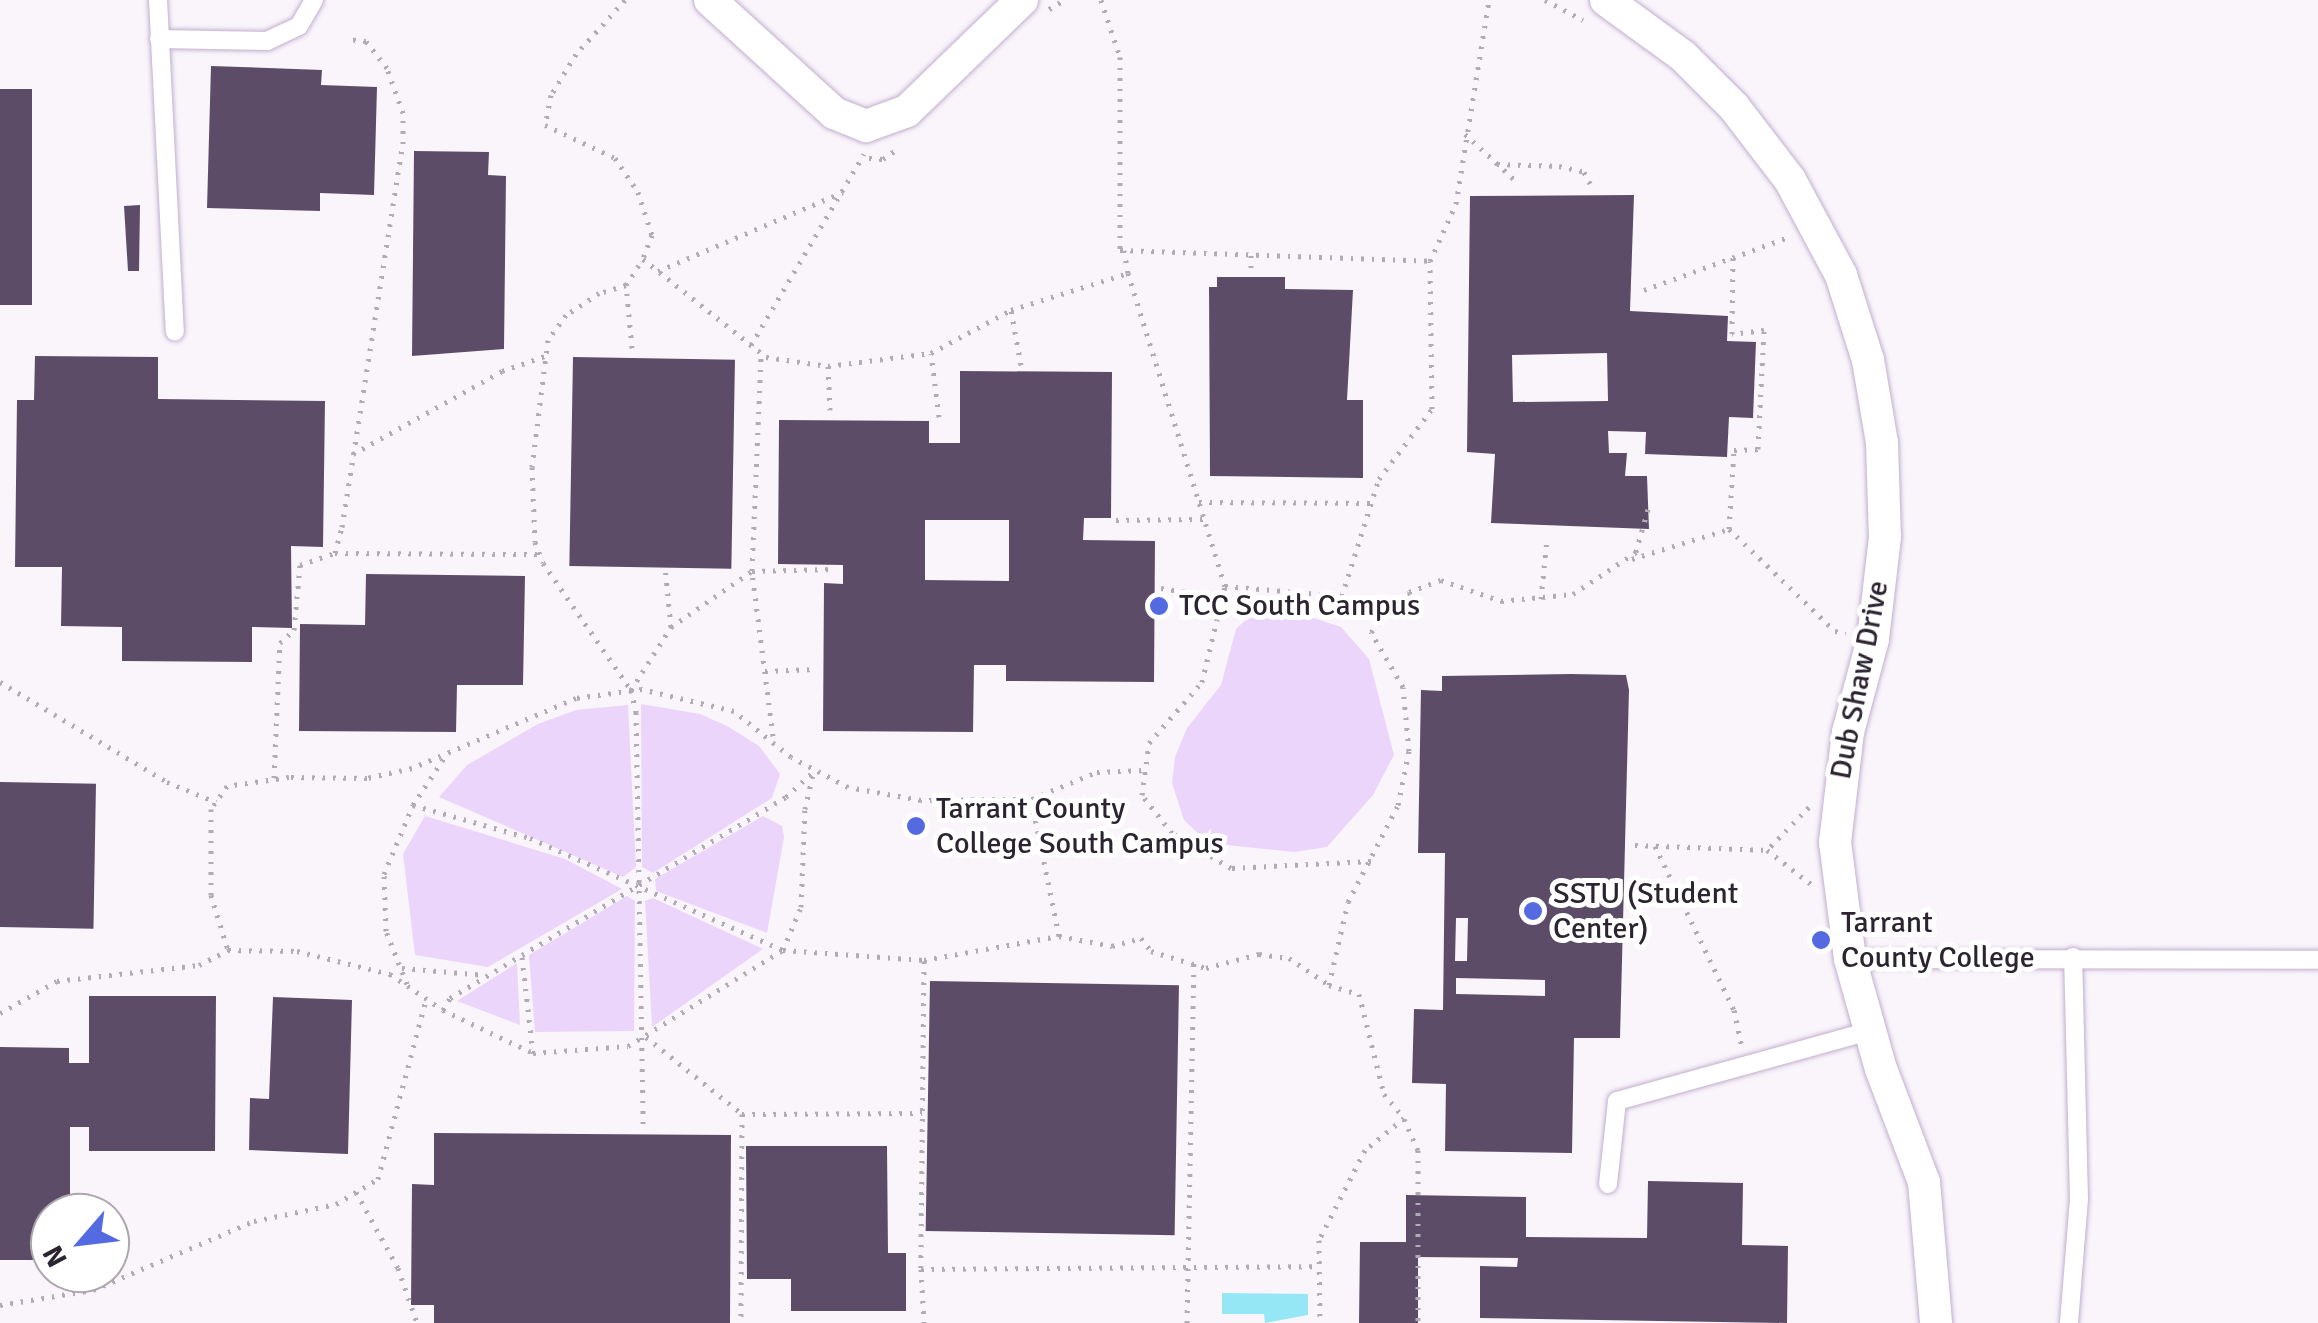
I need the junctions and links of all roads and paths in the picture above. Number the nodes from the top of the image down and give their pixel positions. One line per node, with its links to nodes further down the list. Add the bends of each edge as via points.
1 (158, 0): 11 (lane)
2 (314, 0): 11 (lane, via 300,26 267,40)
3 (626, 0): 26 (path, via 576,54 551,95 545,125 615,158 638,192 652,234)
4 (710, 0): 15 (street)
5 (1064, 0): 9 (path)
6 (1101, 0): 23 (path, via 1120,57)
7 (1488, 0): 13 (path)
8 (1544, 0): 10 (path)
9 (1027, 10): 15 (street)
10 (1598, 12): 65 (street, Dub Shaw Drive, via 1683,56 1734,107 1790,180 1840,275 1868,360 1882,443 1885,538)
11 (159, 39): 34 (lane)
12 (347, 39): 44 (path, via 366,41 386,68 403,113 395,214)
13 (1464, 134): 16 (path); 27 (path, via 1456,204)
14 (908, 140): 15 (path, via 883,159)
15 (861, 143): 19 (path)
16 (1497, 164): 17 (path); 18 (path, via 1558,166 1584,172)
17 (1516, 182)
18 (1591, 185)
19 (843, 192): 28 (path); 35 (path)
20 (1786, 226): 21 (path)
21 (1792, 235): 22 (path); 25 (path)
22 (1797, 245)
23 (1124, 250): 24 (path); 29 (path)
24 (1251, 254): 27 (path); 30 (path)
25 (1733, 257): 32 (path); 50 (path, via 1732,334 1764,330 1764,382 1758,449 1734,450)
26 (642, 260): 28 (path); 31 (path)
27 (1430, 261): 46 (path, via 1432,409 1378,479)
28 (658, 271): 35 (path)
29 (1128, 272): 33 (path); 45 (path)
30 (1251, 272)
31 (626, 285): 36 (path); 39 (path, via 566,315)
32 (1644, 290)
33 (1011, 310): 38 (path); 40 (path)
34 (176, 332)
35 (751, 344): 37 (path)
36 (632, 348)
37 (761, 352): 41 (path); 57 (path)
38 (931, 353): 41 (path); 43 (path)
39 (545, 356): 44 (path, via 502,371); 53 (path, via 532,467)
40 (1021, 365)
41 (828, 366): 42 (path)
42 (830, 410)
43 (939, 417)
44 (353, 454): 52 (path)
45 (1199, 502): 46 (path); 48 (path)
46 (1371, 503): 60 (path)
47 (1648, 509): 54 (path, via 1645,534)
48 (1204, 519): 49 (path); 58 (path)
49 (1116, 520)
50 (1730, 529): 54 (path); 65 (path, via 1835,631)
51 (1547, 539): 62 (path)
52 (335, 553): 53 (path); 74 (path, via 300,565 294,630 280,643)
53 (540, 554): 69 (path)
54 (1625, 560): 62 (path, via 1574,594)
55 (664, 567): 64 (path)
56 (833, 569): 57 (path)
57 (752, 571): 64 (path); 67 (path)
58 (1225, 586): 60 (path); 61 (path)
59 (1162, 588): 61 (path)
60 (1342, 596): 63 (path)
61 (1224, 598): 72 (path, via 1202,682 1181,714 1149,743)
62 (1541, 600): 63 (path, via 1500,601 1441,580 1409,592)
63 (1380, 623): 82 (path, via 1371,632 1403,687 1408,750 1398,805)
64 (671, 627): 69 (path)
65 (1856, 636): 92 (street, Dub Shaw Drive, via 1837,809 1838,881)
66 (816, 669): 67 (path)
67 (765, 671): 70 (path)
68 (0, 682): 75 (path, via 167,782)
69 (631, 690): 70 (path, via 734,712); 71 (path, via 576,698); 85 (path)
70 (774, 739): 73 (path)
71 (448, 753): 74 (path, via 367,778); 77 (path)
72 (1145, 770): 76 (path, via 1097,772); 82 (path, via 1142,795 1172,834 1231,868)
73 (814, 771): 76 (path, via 848,788 902,798); 85 (path, via 786,797); 89 (path, via 805,809 801,908)
74 (274, 778): 75 (path, via 226,786)
75 (216, 802): 88 (path, via 208,835 211,895)
76 (1022, 804): 87 (path, via 1034,814)
77 (413, 805): 85 (path, via 530,838); 96 (path, via 384,874 386,932)
78 (1803, 832): 81 (path, via 1810,804)
79 (1635, 845): 80 (path)
80 (1655, 846): 81 (path); 106 (path, via 1734,1010)
81 (1767, 850): 84 (path, via 1790,874)
82 (1370, 860): 98 (path, via 1348,902)
83 (1810, 872): 84 (path)
84 (1813, 885): 86 (path)
85 (639, 886): 89 (path); 90 (path); 104 (path)
86 (1817, 903)
87 (1059, 936): 93 (path); 95 (path, via 1112,946 1141,938 1151,951)
88 (228, 950): 99 (path, via 297,951 390,974); 102 (path, via 199,965 57,981)
89 (783, 950): 93 (path); 104 (path)
90 (522, 956): 97 (path); 105 (path)
91 (2073, 956): 92 (lane); 94 (lane); 124 (lane, via 2079,1198)
92 (1850, 959): 103 (street, Dub Shaw Drive)
93 (924, 960): 107 (path)
94 (2318, 960)
95 (1194, 961): 98 (path, via 1206,968 1272,954); 114 (path)
96 (400, 968): 97 (path); 99 (path)
97 (488, 976): 101 (path, via 450,998)
98 (1329, 985): 109 (path, via 1359,994 1384,1094)
99 (408, 987): 100 (path)
100 (427, 999): 101 (path); 112 (path, via 378,1179)
101 (443, 1010): 105 (path)
102 (0, 1013)
103 (1870, 1031): 106 (lane); 123 (street, Dub Shaw Drive, via 1924,1182)
104 (646, 1038): 105 (path, via 628,1046); 108 (path); 110 (path)
105 (533, 1053)
106 (1745, 1062): 111 (lane, via 1617,1101)
107 (922, 1113): 108 (path); 115 (path)
108 (742, 1114): 118 (path)
109 (1404, 1118): 113 (path, via 1366,1150 1319,1240); 122 (path, via 1418,1150)
110 (643, 1128)
111 (1608, 1184)
112 (356, 1192): 116 (path, via 336,1204 254,1221 92,1290); 117 (path, via 398,1268)
113 (1320, 1266): 114 (path); 121 (path)
114 (1188, 1268): 115 (path); 120 (path)
115 (921, 1269): 119 (path)
116 (0, 1305)
117 (416, 1323)
118 (741, 1323)
119 (924, 1323)
120 (1187, 1323)
121 (1320, 1323)
122 (1418, 1323)
123 (1936, 1323)
124 (2069, 1323)

